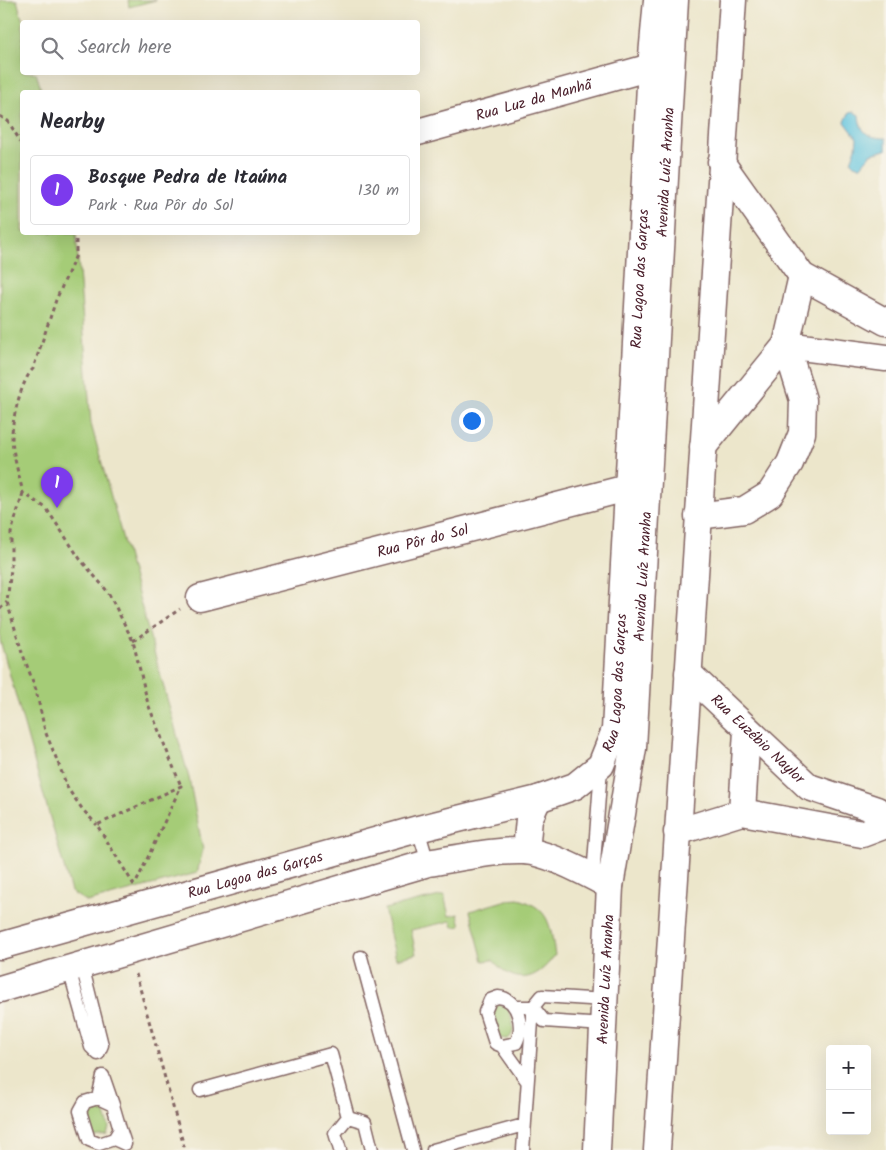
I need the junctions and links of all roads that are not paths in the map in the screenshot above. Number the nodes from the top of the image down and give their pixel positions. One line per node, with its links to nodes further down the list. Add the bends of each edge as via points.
1 (657, 0): 4 (street, Rua Lagoa das Garças)
2 (675, 0): 12 (street, Avenida Luíz Aranha)
3 (733, 0): 6 (street)
4 (651, 67): 5 (street, Rua Luz da Manhã); 12 (street, Rua Lagoa das Garças)
5 (420, 131)
6 (721, 162): 7 (street); 11 (street)
7 (802, 276): 8 (street); 9 (street)
8 (886, 322)
9 (786, 345): 10 (street); 11 (street); 13 (street, via 803,400 802,433 790,463 770,494 744,510)
10 (886, 358)
11 (703, 447): 13 (street)
12 (637, 488): 14 (street, Rua Pôr do Sol); 17 (street, Rua Lagoa das Garças, via 615,730); 26 (street, Avenida Luíz Aranha, via 633,748)
13 (698, 516): 15 (street)
14 (192, 603)
15 (688, 673): 16 (street, Rua Euzébio Naylor); 23 (street)
16 (748, 731): 19 (street); 20 (street, Rua Euzébio Naylor, via 809,787 877,810)
17 (601, 765): 18 (street, Rua Lagoa das Garças, via 575,786); 26 (lane)
18 (538, 800): 22 (street, Rua Lagoa das Garças); 24 (street, via 529,819)
19 (742, 812): 21 (street, via 862,834); 23 (street)
20 (886, 820)
21 (886, 825)
22 (418, 829): 25 (lane); 27 (street, Rua Lagoa das Garças, via 140,899)
23 (677, 832): 50 (street)
24 (526, 851): 25 (street); 26 (street)
25 (428, 863): 29 (street)
26 (602, 881): 33 (street, Avenida Luíz Aranha)
27 (0, 946)
28 (361, 957): 46 (lane)
29 (75, 967): 30 (street); 36 (lane, via 91,1047 98,1054)
30 (0, 989)
31 (515, 1007): 32 (lane); 34 (lane); 35 (lane, via 507,997 490,1000 486,1004 490,1032 495,1044)
32 (533, 1007): 33 (lane, via 542,996); 33 (lane, via 544,1021); 37 (lane)
33 (605, 1012): 49 (street, Avenida Luíz Aranha)
34 (521, 1029): 35 (lane, via 516,1043); 37 (lane)
35 (502, 1046): 37 (lane)
36 (103, 1076): 39 (lane); 40 (lane)
37 (527, 1081): 42 (lane)
38 (200, 1090): 41 (lane, via 331,1054)
39 (98, 1098): 40 (lane); 43 (lane, via 85,1102 80,1111 89,1140 99,1144)
40 (113, 1105): 43 (lane)
41 (348, 1117): 44 (lane, via 335,1133); 45 (lane, via 365,1122)
42 (524, 1125): 47 (lane); 48 (lane)
43 (121, 1141)
44 (340, 1150)
45 (372, 1150)
46 (413, 1150)
47 (433, 1150)
48 (523, 1150)
49 (597, 1150)
50 (657, 1150)

